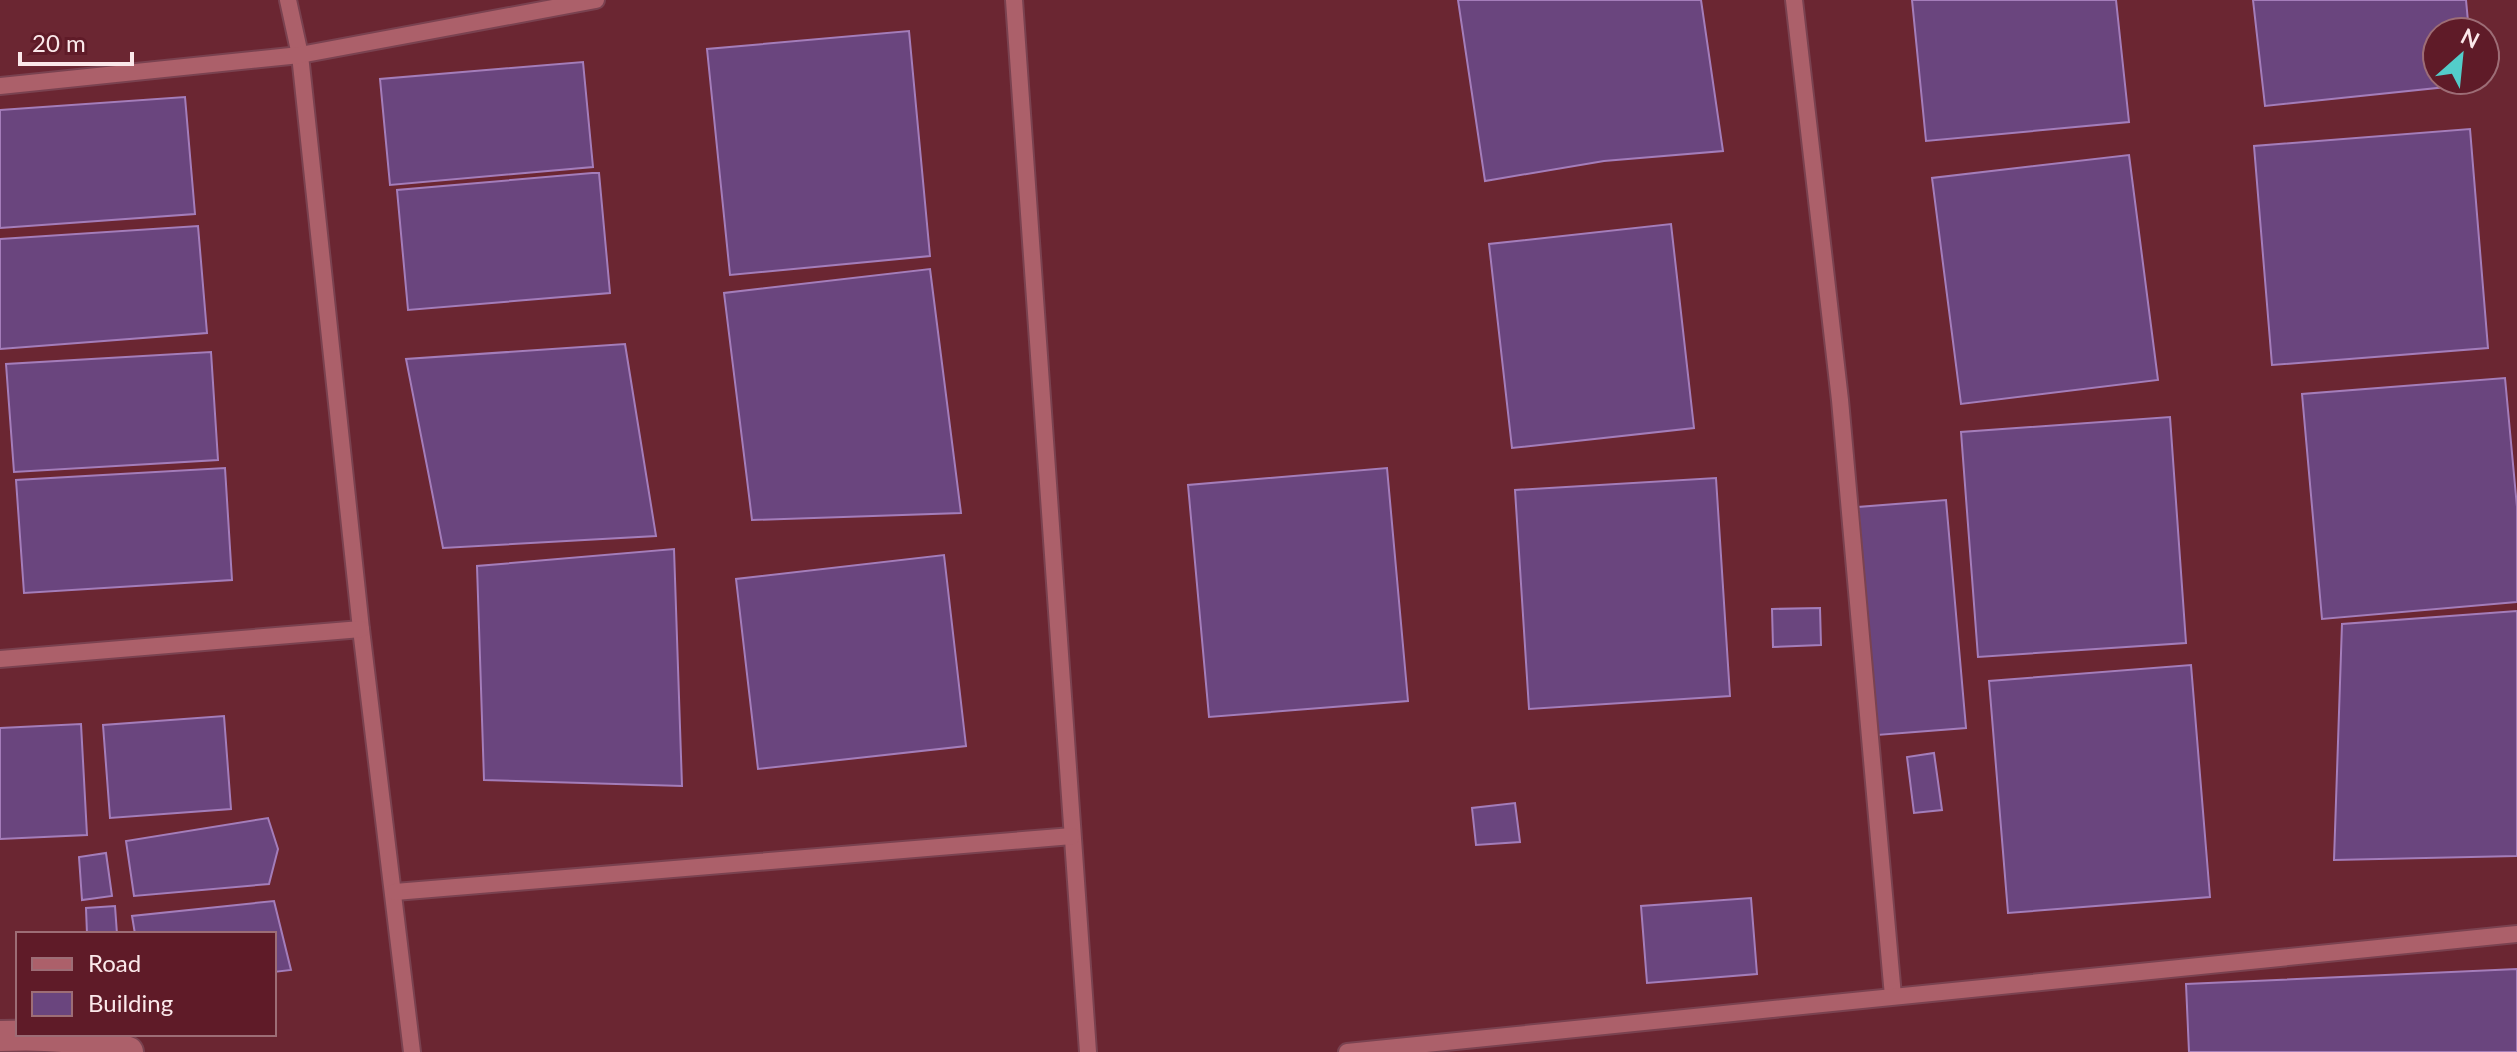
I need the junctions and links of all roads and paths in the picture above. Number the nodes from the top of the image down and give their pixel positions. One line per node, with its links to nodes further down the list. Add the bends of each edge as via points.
1 (288, 0): 5 (lane)
2 (596, 0): 5 (lane)
3 (1014, 0): 9 (lane)
4 (1794, 0): 12 (lane, via 1840,400)
5 (300, 55): 6 (lane); 7 (lane)
6 (0, 86)
7 (361, 629): 8 (lane); 10 (lane)
8 (0, 659)
9 (1072, 836): 10 (lane); 16 (lane)
10 (395, 892): 15 (lane)
11 (2517, 934): 12 (lane)
12 (1893, 996): 17 (lane)
13 (46, 1036): 14 (street, via 101,1042)
14 (128, 1052)
15 (412, 1052)
16 (1088, 1052)
17 (1347, 1052)

